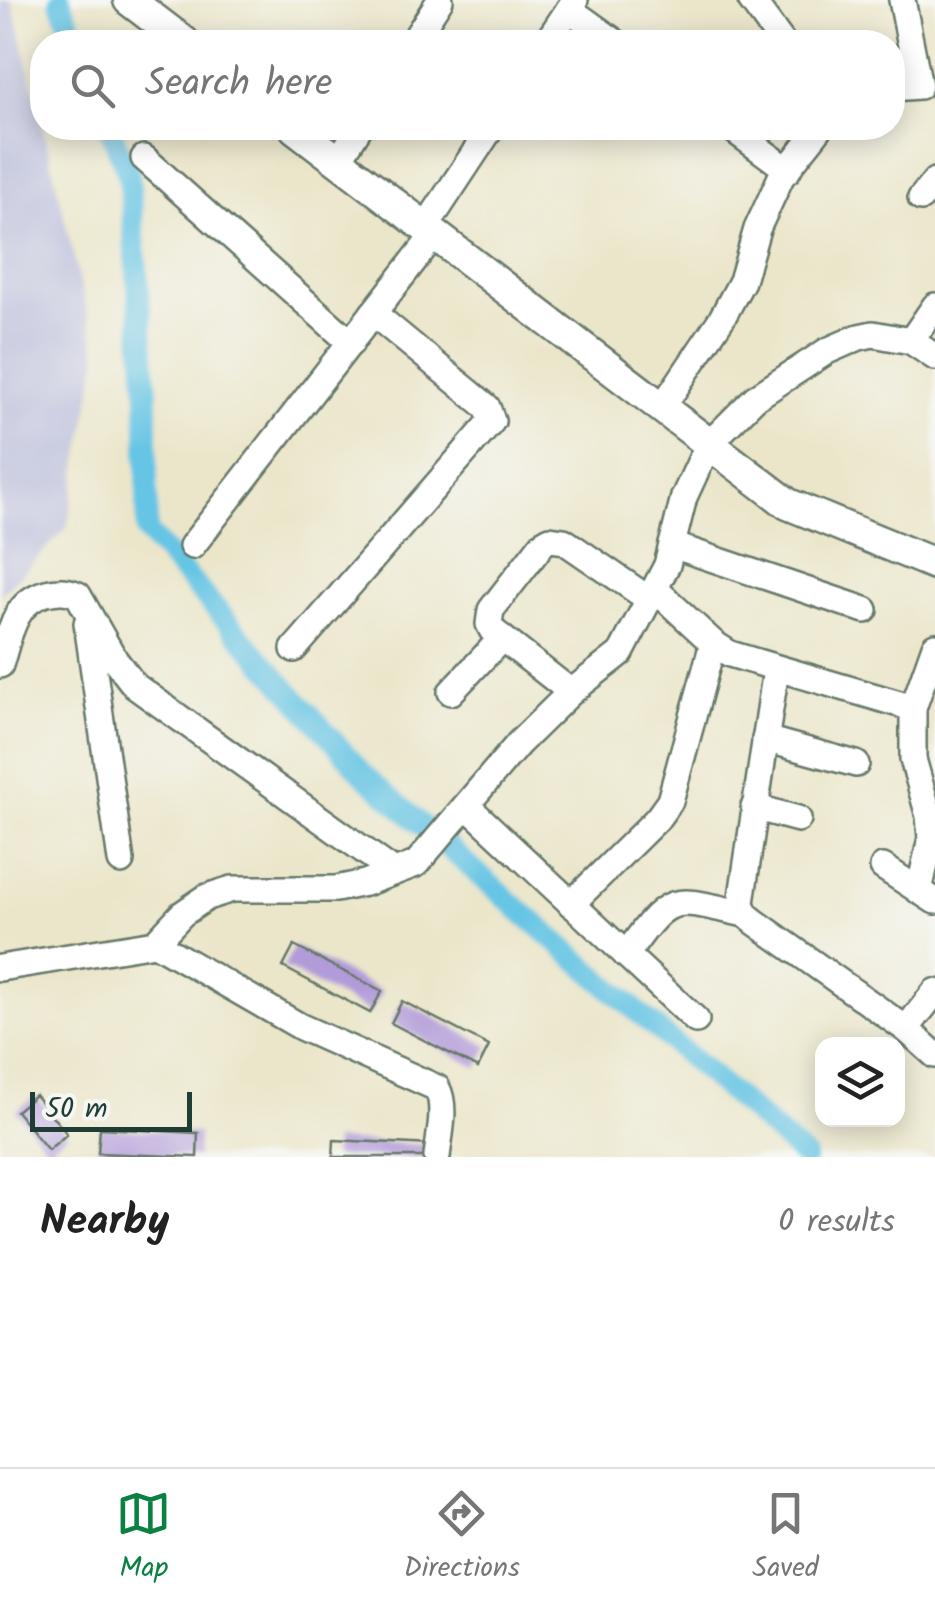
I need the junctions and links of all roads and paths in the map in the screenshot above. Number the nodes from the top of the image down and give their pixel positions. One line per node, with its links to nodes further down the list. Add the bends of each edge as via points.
1 (129, 0): 6 (street)
2 (440, 0): 7 (street)
3 (751, 0): 10 (street)
4 (902, 0): 11 (street)
5 (572, 4): 8 (street); 9 (street)
6 (168, 30)
7 (421, 30)
8 (555, 30)
9 (601, 30)
10 (773, 30)
11 (927, 90)
12 (311, 140): 18 (street)
13 (351, 140): 18 (street)
14 (484, 140): 20 (street)
15 (747, 140): 19 (street)
16 (811, 140): 19 (street)
17 (144, 158): 24 (street)
18 (338, 160): 20 (street)
19 (788, 170): 26 (street, via 757,230 742,281)
20 (430, 231): 22 (street); 26 (street)
21 (935, 306): 23 (street)
22 (373, 313): 24 (street); 37 (street, via 486,406 492,421)
23 (911, 341): 25 (street); 27 (street, via 874,334 827,351 755,398)
24 (351, 343): 29 (street)
25 (935, 357)
26 (661, 410): 27 (street)
27 (708, 445): 28 (street); 30 (street, via 788,504)
28 (672, 545): 31 (street); 33 (street)
29 (192, 546)
30 (935, 564)
31 (653, 595): 34 (street, via 550,538 491,610 489,624); 35 (street); 41 (street, via 621,652)
32 (84, 602): 38 (street, via 58,590 27,602); 48 (street); 50 (street, via 136,686)
33 (865, 610)
34 (502, 638): 40 (street); 41 (street)
35 (713, 643): 39 (street); 52 (street, via 670,801)
36 (935, 646): 42 (street)
37 (294, 649)
38 (0, 666)
39 (776, 669): 42 (street); 43 (street)
40 (451, 692)
41 (571, 692): 46 (street)
42 (912, 708): 51 (street, via 913,759 929,816)
43 (765, 739): 44 (street); 45 (street)
44 (856, 764)
45 (754, 807): 47 (street); 53 (street, via 740,892)
46 (461, 814): 50 (street); 52 (street)
47 (798, 818)
48 (121, 861)
49 (883, 867): 51 (street)
50 (405, 868): 54 (street, via 336,889 232,888 182,914)
51 (927, 896)
52 (572, 904): 55 (street)
53 (745, 914): 55 (street, via 695,903 666,906); 59 (street)
54 (155, 943): 56 (street); 61 (street, via 301,1027 437,1088)
55 (626, 954): 58 (street)
56 (0, 968)
57 (935, 992): 59 (street)
58 (696, 1020)
59 (906, 1029): 60 (street)
60 (935, 1055)
61 (437, 1157)

